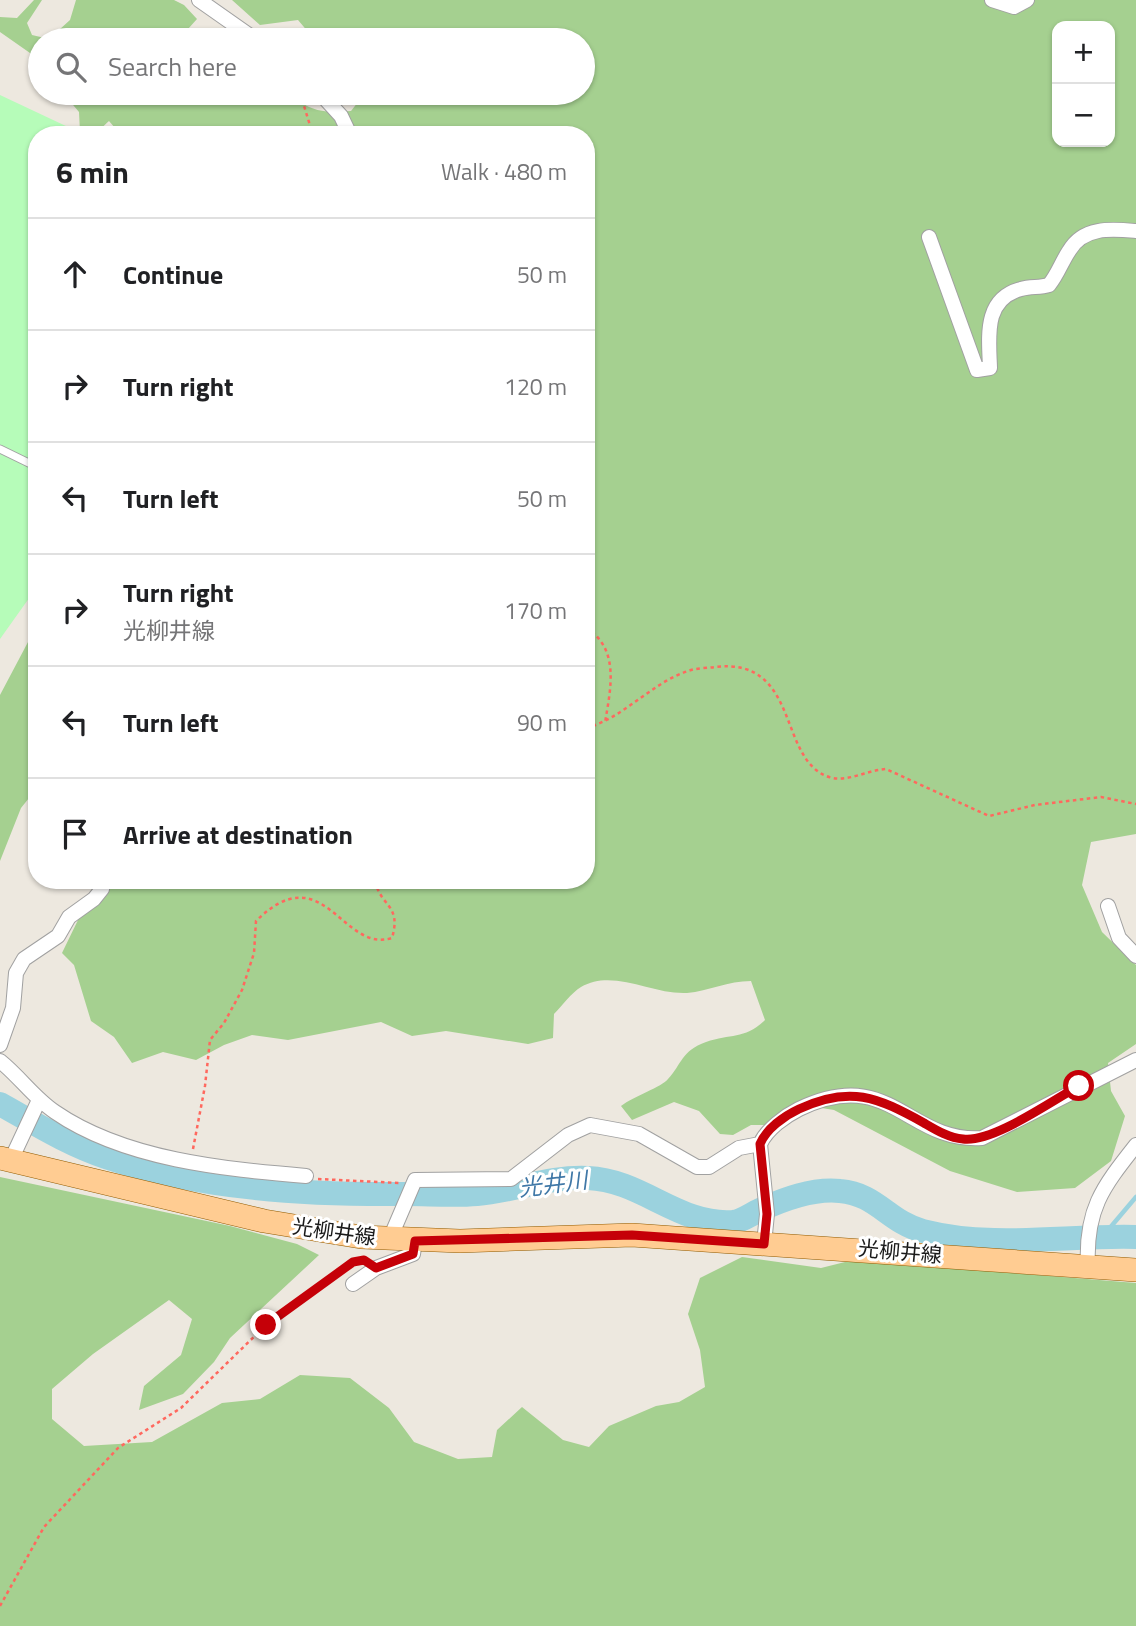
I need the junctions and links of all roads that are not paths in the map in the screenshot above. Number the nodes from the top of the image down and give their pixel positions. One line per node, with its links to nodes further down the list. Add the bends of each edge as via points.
1 (199, 0): 4 (street)
2 (992, 0): 3 (street, via 1014,7)
3 (1027, 0)
4 (239, 28)
5 (331, 105): 6 (street)
6 (346, 126)
7 (1136, 231): 8 (street, via 1097,230 1083,236 1069,249 1061,271 1048,285 1022,288 1005,297 989,318 990,368 977,370)
8 (929, 237)
9 (0, 449): 10 (lane)
10 (28, 463)
11 (102, 889): 14 (street, via 69,918 58,936 24,959 16,973 13,1009)
12 (1108, 906): 13 (street, via 1119,938)
13 (1136, 956)
14 (0, 1045)
15 (1136, 1060): 18 (street, via 982,1138 964,1140 943,1134 875,1098 853,1095 825,1097 794,1111 764,1134)
16 (0, 1061): 17 (street)
17 (36, 1103): 20 (street); 21 (street, via 117,1142 190,1160)
18 (760, 1144): 22 (street, via 739,1148 709,1167 697,1167 639,1134 590,1125 568,1135 511,1179 415,1180 394,1229); 23 (street, via 767,1214)
19 (1136, 1145): 24 (street, via 1105,1185 1088,1225)
20 (5, 1159): 22 (main road, 光柳井線, via 264,1221)
21 (306, 1176)
22 (404, 1240): 23 (main road, 光柳井線, via 632,1235); 26 (street, via 413,1254 376,1268)
23 (764, 1244): 24 (main road, 光柳井線)
24 (1088, 1258): 25 (main road, 光柳井線)
25 (1136, 1270)
26 (353, 1284)

